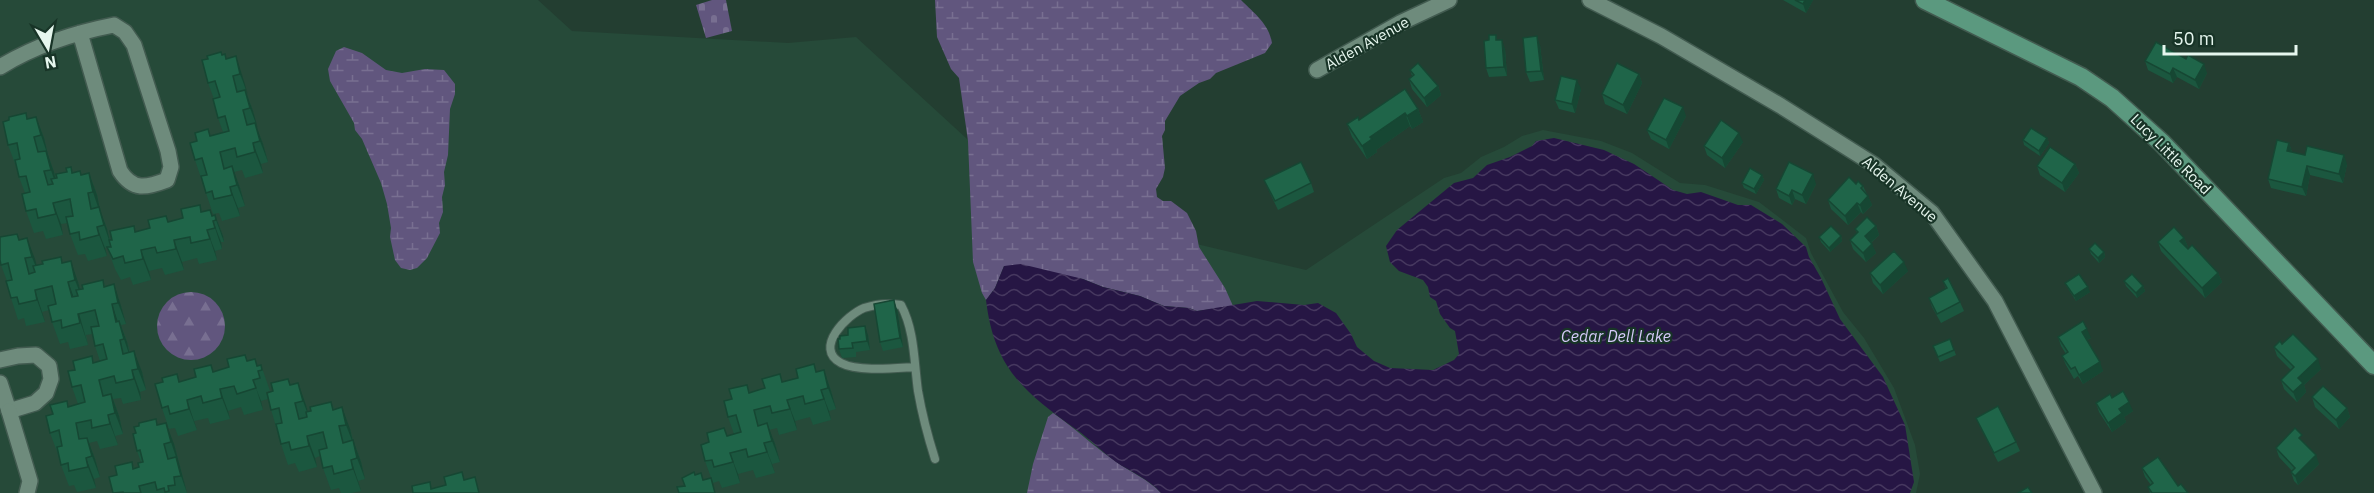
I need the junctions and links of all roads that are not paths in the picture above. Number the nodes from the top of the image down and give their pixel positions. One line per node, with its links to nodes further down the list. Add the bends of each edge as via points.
1 (1449, 0): 6 (street, Alden Avenue)
2 (1590, 0): 14 (street, Alden Avenue, via 1661,36 1799,117 1873,164 1932,213 1995,301)
3 (1925, 0): 8 (street, Lucy Little Road, via 2081,77 2112,98 2162,143)
4 (81, 33): 4 (street, via 120,171 128,183 139,187 167,180 171,167 168,151 134,45 114,25); 5 (street, via 59,38)
5 (0, 67)
6 (1317, 70)
7 (0, 360): 11 (street, via 36,355 49,366 51,379 46,393 35,403)
8 (2374, 365)
9 (915, 367): 9 (lane, via 855,368 840,363 832,355 830,342 834,332 862,309 901,305 908,318); 12 (lane)
10 (0, 383): 11 (street)
11 (9, 411): 13 (street, via 30,481)
12 (935, 459)
13 (27, 493)
14 (2094, 493)

